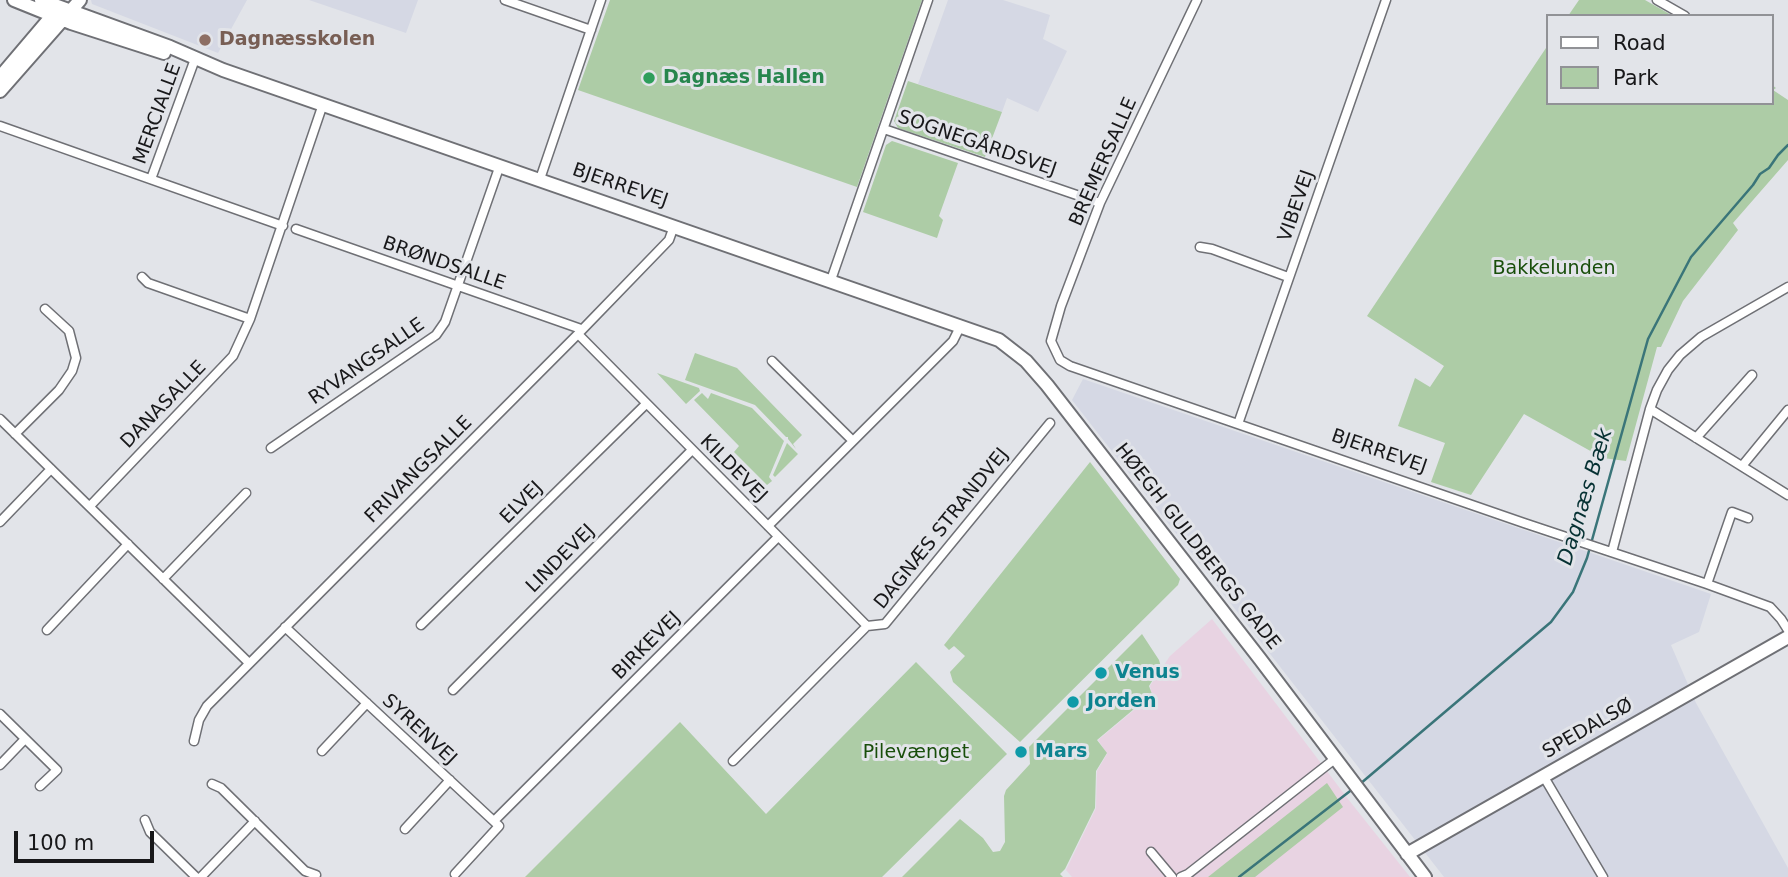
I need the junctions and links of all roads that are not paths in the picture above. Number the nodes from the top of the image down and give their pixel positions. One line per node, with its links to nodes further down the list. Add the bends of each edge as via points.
1 (14, 0): 9 (street, BJERREVEJ)
2 (41, 0): 9 (street, BJERREVEJ)
3 (505, 0): 11 (street)
4 (601, 0): 11 (street)
5 (928, 0): 17 (street, SOGNEGÅRDSVEJ)
6 (1197, 0): 21 (street, BREMERSALLE)
7 (1386, 0): 26 (street, VIBEVEJ)
8 (1657, 0): 10 (street)
9 (66, 9): 12 (street, BJERREVEJ); 13 (street); 14 (street)
10 (1682, 14)
11 (591, 30): 20 (street)
12 (195, 59): 15 (street, BJERREVEJ); 19 (street, MERCIALLE)
13 (0, 77)
14 (0, 91)
15 (323, 104): 18 (street, BJERREVEJ); 22 (street, DANASALLE)
16 (0, 126): 19 (street)
17 (884, 129): 21 (street, SOGNEGÅRDSVEJ); 28 (street, SOGNEGÅRDSVEJ)
18 (500, 165): 20 (street, BJERREVEJ); 29 (street, RYVANGSALLE)
19 (151, 179): 22 (street)
20 (540, 179): 23 (street, BJERREVEJ)
21 (1100, 203): 35 (street, BREMERSALLE)
22 (283, 226): 32 (street, DANASALLE)
23 (674, 226): 28 (street, BJERREVEJ); 34 (street, FRIVANGSALLE, via 669,240)
24 (296, 229): 29 (street, BRØNDSALLE)
25 (1200, 247): 26 (street)
26 (1288, 277): 44 (street, VIBEVEJ)
27 (142, 278): 32 (street)
28 (831, 280): 33 (street, BJERREVEJ)
29 (458, 286): 34 (street, BRØNDSALLE); 48 (street, RYVANGSALLE, via 436,335)
30 (1788, 287): 40 (street, via 1721,324 1680,355)
31 (45, 309): 45 (street, via 69,331 76,358 59,390)
32 (250, 319): 54 (street, DANASALLE, via 233,356)
33 (961, 326): 37 (street, BJERREVEJ, via 999,340); 47 (street, via 953,341)
34 (579, 332): 39 (street, KILDEVEJ); 65 (street, FRIVANGSALLE)
35 (1051, 341): 44 (street, BJERREVEJ, via 1060,360 1070,366)
36 (772, 361): 47 (street)
37 (1026, 361): 76 (street, HØEGH GULDBERGS GADE)
38 (1752, 375): 46 (street)
39 (646, 404): 49 (street, KILDEVEJ); 63 (street, ELVEJ)
40 (1650, 409): 46 (street); 60 (street)
41 (1788, 410): 50 (street)
42 (0, 419): 45 (street)
43 (1050, 423): 64 (street, DAGNÆS STRANDVEJ, via 885,624)
44 (1238, 424): 60 (street, BJERREVEJ)
45 (15, 434): 51 (street)
46 (1696, 438): 50 (street)
47 (853, 441): 57 (street)
48 (271, 448)
49 (692, 450): 57 (street, KILDEVEJ); 70 (street, LINDEVEJ)
50 (1742, 466): 53 (street)
51 (51, 469): 54 (street); 56 (street)
52 (246, 493): 61 (street)
53 (1788, 494)
54 (90, 506): 59 (street)
55 (1748, 518): 62 (street, via 1732,512)
56 (0, 522)
57 (768, 526): 58 (street, KILDEVEJ)
58 (778, 537): 64 (street, KILDEVEJ); 85 (street, BIRKEVEJ)
59 (128, 544): 61 (street); 66 (street)
60 (1610, 552): 62 (street, BJERREVEJ)
61 (163, 579): 69 (street)
62 (1707, 584): 67 (street, BJERREVEJ, via 1770,607)
63 (421, 625)
64 (867, 626): 77 (street, DAGNÆS STRANDVEJ)
65 (285, 627): 69 (street, FRIVANGSALLE); 71 (street, SYRENVEJ)
66 (47, 630)
67 (1788, 631)
68 (1788, 637): 79 (street, SPEDALSØ)
69 (249, 663): 74 (street, FRIVANGSALLE, via 207,706)
70 (453, 691)
71 (367, 703): 75 (street, SYRENVEJ); 80 (street, SYRENVEJ)
72 (0, 714): 73 (street)
73 (25, 739): 78 (street); 82 (street, via 57,770)
74 (194, 741)
75 (322, 751)
76 (1336, 758): 88 (street, HØEGH GULDBERGS GADE); 93 (street)
77 (733, 761)
78 (0, 765)
79 (1544, 777): 88 (street, SPEDALSØ); 95 (street)
80 (450, 780): 85 (street, SYRENVEJ); 86 (street, SYRENVEJ)
81 (212, 784): 84 (street)
82 (40, 786)
83 (145, 820): 91 (street, via 150,832)
84 (255, 821): 90 (street, via 306,871); 91 (street)
85 (494, 821): 89 (street, via 499,826)
86 (405, 829)
87 (1151, 852): 92 (street)
88 (1407, 855): 94 (street, HØEGH GULDBERGS GADE)
89 (455, 874)
90 (316, 875)
91 (198, 877)
92 (1172, 877)
93 (1181, 877)
94 (1425, 877)
95 (1603, 877)

